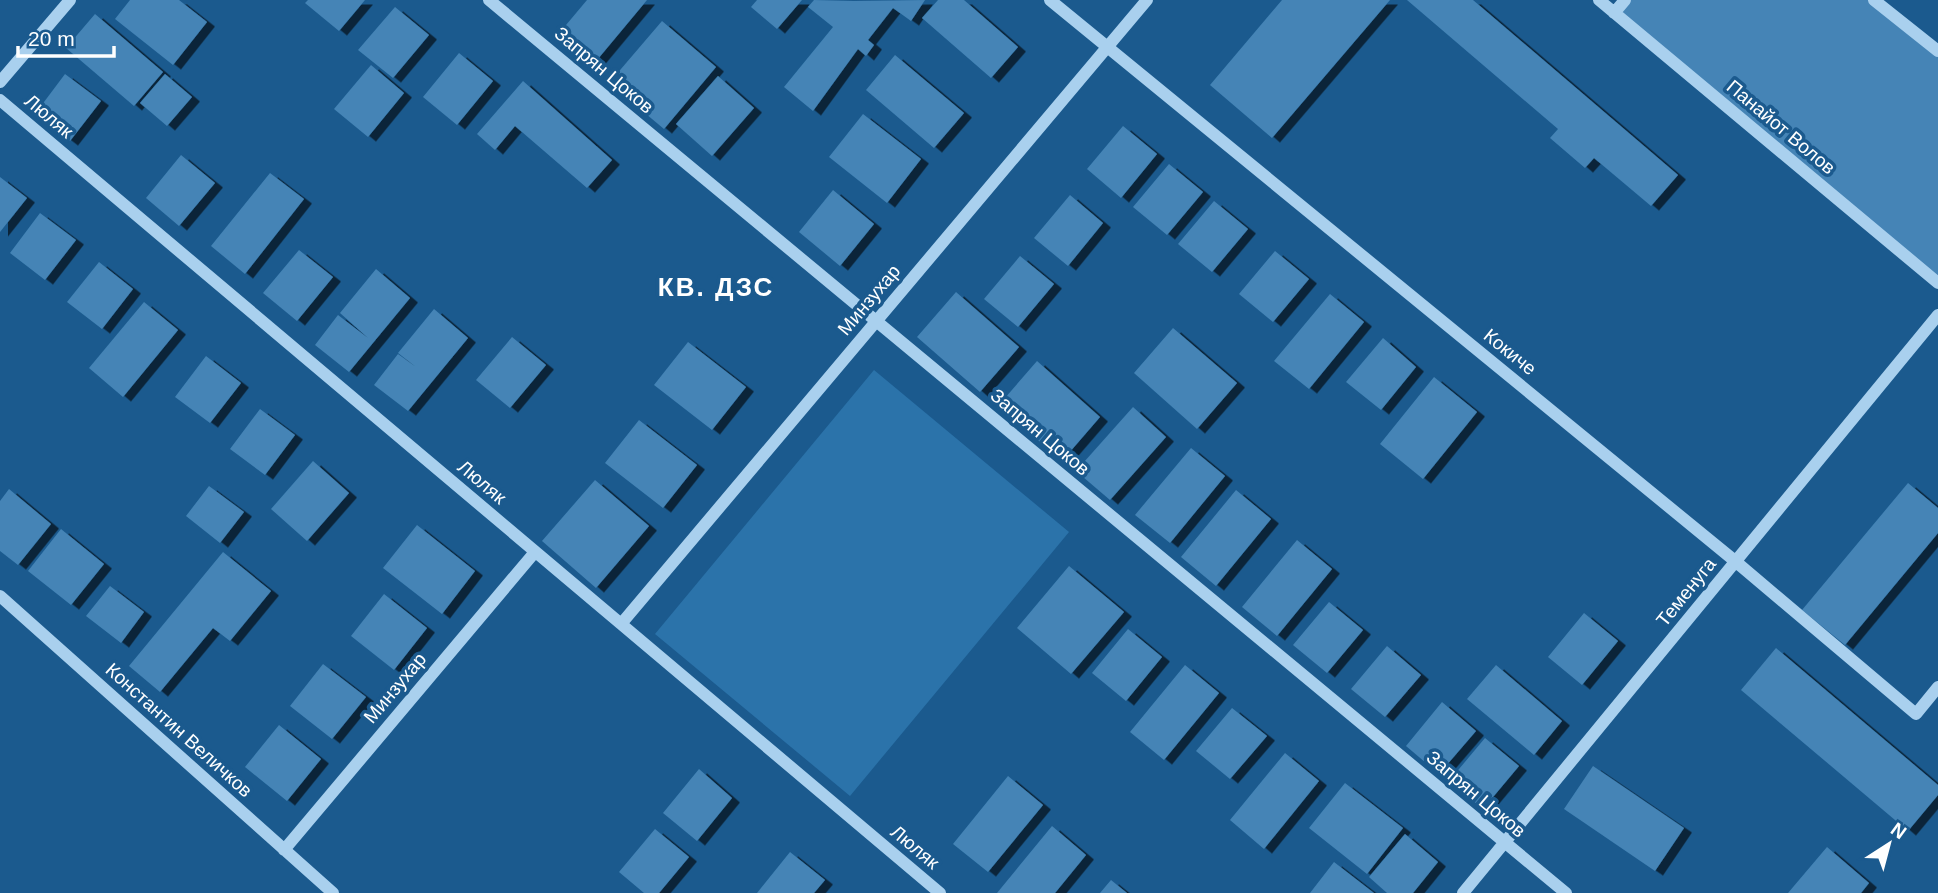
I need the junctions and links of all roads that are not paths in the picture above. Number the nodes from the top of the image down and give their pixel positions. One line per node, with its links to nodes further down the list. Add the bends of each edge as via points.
1 (70, 0): 11 (street)
2 (489, 0): 15 (street, Запрян Цоков)
3 (1050, 0): 9 (street, Кокиче)
4 (1147, 0): 9 (street, Минзухар)
5 (1599, 0): 8 (street, Панайот Волов)
6 (1625, 0): 8 (street)
7 (1874, 0): 10 (street)
8 (1614, 13): 13 (street, Панайот Волов)
9 (1107, 47): 15 (street, Минзухар); 17 (street, Кокиче)
10 (1938, 51)
11 (0, 82)
12 (0, 100): 16 (street, Люляк)
13 (1938, 283)
14 (1938, 315): 17 (street, Теменуга)
15 (877, 321): 19 (street, Минзухар); 21 (street, Запрян Цоков)
16 (535, 552): 19 (street, Люляк); 22 (street, Минзухар)
17 (1735, 561): 20 (street, Кокиче, via 1916,714); 21 (street, Теменуга)
18 (0, 596): 22 (street, Константин Величков)
19 (621, 624): 24 (street, Люляк)
20 (1938, 687)
21 (1505, 842): 25 (street, Теменуга); 26 (street, Запрян Цоков)
22 (284, 850): 23 (street, Константин Величков)
23 (333, 893)
24 (940, 893)
25 (1463, 893)
26 (1566, 893)

